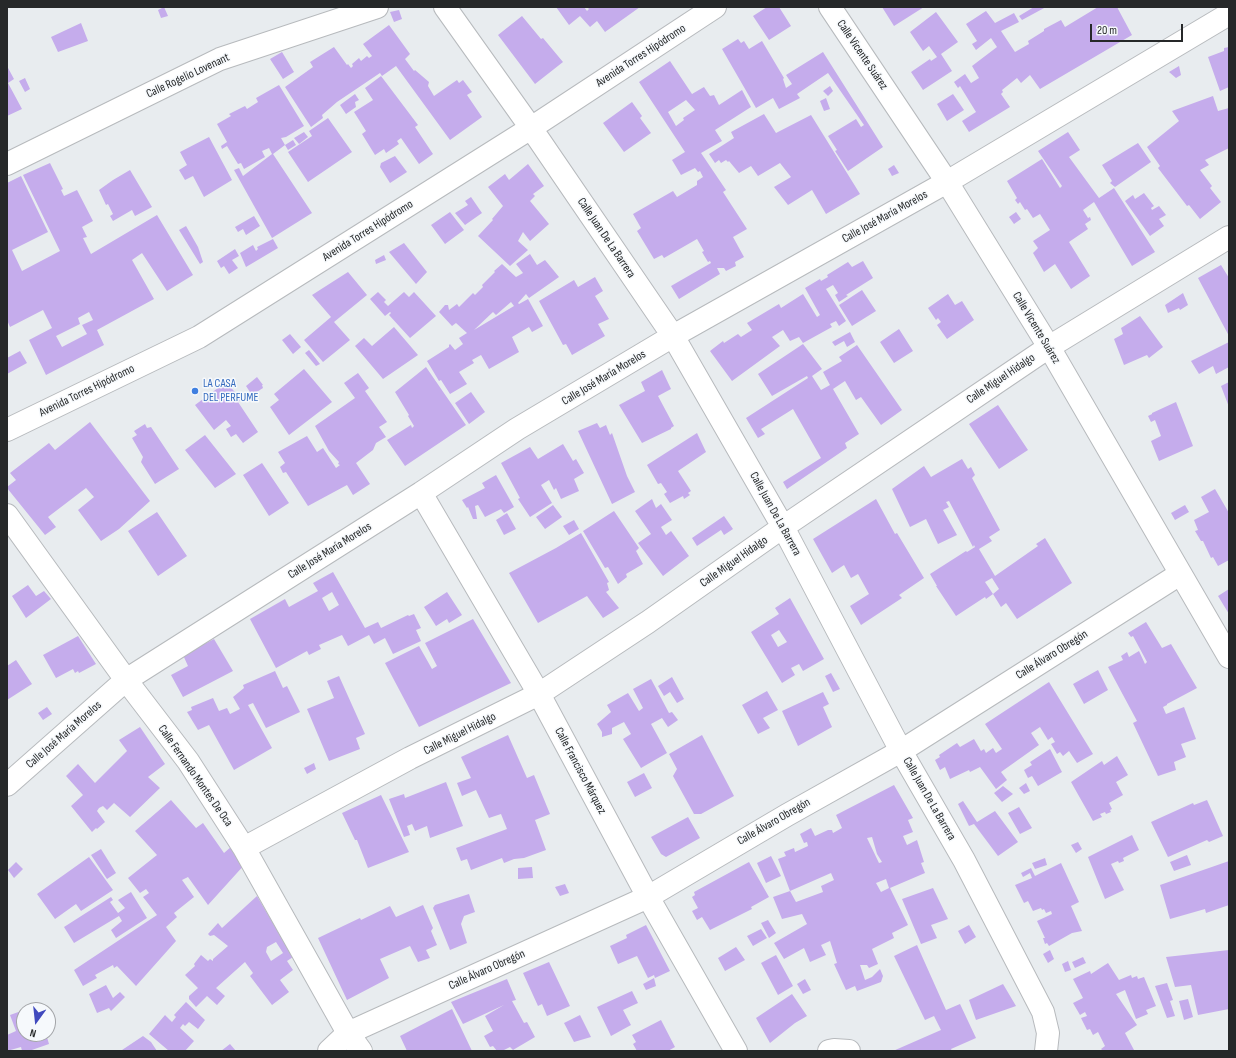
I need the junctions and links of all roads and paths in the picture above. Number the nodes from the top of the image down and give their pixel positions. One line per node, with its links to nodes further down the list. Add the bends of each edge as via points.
1 (377, 7): 7 (street, Calle Rogelio Lovenant, via 220,59)
2 (445, 7): 6 (street, Calle Juan De La Barrera)
3 (715, 7): 6 (street, Avenida Torres Hipódromo)
4 (830, 7): 8 (street, Calle Vicente Suárez)
5 (1229, 14): 8 (street, Calle José María Morelos)
6 (531, 128): 10 (street, Calle Juan De La Barrera); 12 (street, Avenida Torres Hipódromo, via 199,337)
7 (7, 164)
8 (947, 182): 10 (street, Calle José María Morelos); 11 (street, Calle Vicente Suárez)
9 (1229, 237): 11 (street, Calle Miguel Hidalgo)
10 (673, 336): 13 (street, Calle José María Morelos, via 517,429); 15 (street, Calle Juan De La Barrera)
11 (1048, 347): 15 (street, Calle Miguel Hidalgo); 16 (street, Calle Vicente Suárez)
12 (7, 430)
13 (421, 493): 18 (street, Calle José María Morelos); 19 (street, Calle Francisco Márquez)
14 (7, 515): 18 (street, Calle Fernando Montes De Oca)
15 (783, 527): 19 (street, Calle Miguel Hidalgo, via 648,622); 20 (street, Calle Juan De La Barrera)
16 (1180, 574): 17 (street, Calle Vicente Suárez); 20 (street, Calle Álvaro Obregón)
17 (1229, 657)
18 (126, 680): 21 (street, Calle José María Morelos); 22 (street, Calle Fernando Montes De Oca, via 188,761)
19 (539, 694): 22 (street, Calle Miguel Hidalgo, via 410,758); 23 (street, Calle Francisco Márquez)
20 (901, 751): 23 (street, Calle Álvaro Obregón); 30 (street, Calle Juan De La Barrera, via 964,860 1043,1012 1048,1033)
21 (7, 785)
22 (244, 848): 24 (street, Calle Fernando Montes De Oca)
23 (648, 897): 24 (street, Calle Álvaro Obregón); 27 (street, Calle Francisco Márquez)
24 (348, 1032): 25 (street); 26 (street, Calle Fernando Montes De Oca)
25 (329, 1051)
26 (361, 1051)
27 (736, 1051)
28 (829, 1051): 29 (street)
29 (849, 1051)
30 (1046, 1051)

